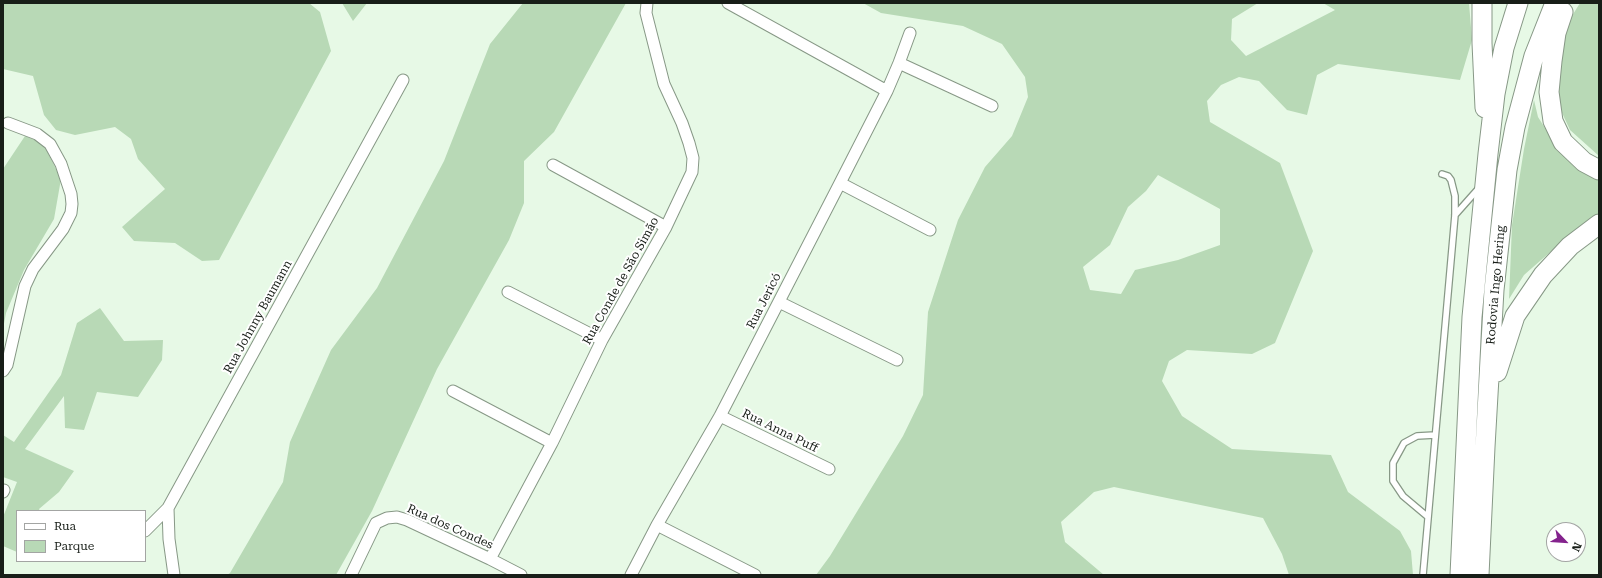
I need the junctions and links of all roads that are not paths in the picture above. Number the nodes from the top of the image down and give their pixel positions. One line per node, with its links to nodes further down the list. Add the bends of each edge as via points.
1 (647, 3): 21 (street, Rua Conde de São Simão, via 646,13 664,84 682,123 693,158 692,172)
2 (728, 3): 10 (street)
3 (1482, 3): 13 (highway)
4 (1518, 3): 13 (highway, Rodovia Ingo Hering, via 1504,48 1495,94)
5 (1555, 3): 32 (highway, Rodovia Ingo Hering, via 1534,56 1515,127 1507,170 1494,290)
6 (1566, 3): 15 (highway, via 1556,33 1552,61 1549,92 1553,121 1563,142 1584,162)
7 (910, 33): 8 (street, Rua Jericó)
8 (899, 62): 10 (street, Rua Jericó); 11 (street)
9 (403, 80): 34 (street, Rua Johnny Baumann)
10 (887, 91): 18 (street, Rua Jericó)
11 (992, 106)
12 (8, 123): 27 (street, via 37,134 50,144 61,164 72,204 71,213 63,229 33,269 25,286 7,365)
13 (1488, 154): 17 (highway, Rodovia Ingo Hering)
14 (553, 165): 21 (street)
15 (1599, 170)
16 (1442, 174): 19 (lane, via 1451,180 1455,196)
17 (1485, 180): 19 (lane); 45 (highway, Rodovia Ingo Hering, via 1472,317)
18 (840, 183): 22 (street); 24 (street, Rua Jericó)
19 (1455, 215): 30 (lane)
20 (1599, 224): 32 (highway, via 1570,246 1543,274 1515,316 1497,368)
21 (666, 227): 25 (street, Rua Conde de São Simão)
22 (930, 230)
23 (508, 292): 25 (street)
24 (779, 302): 26 (street); 29 (street, Rua Jericó)
25 (602, 340): 31 (street, Rua Conde de São Simão)
26 (897, 360)
27 (3, 371)
28 (453, 391): 31 (street)
29 (720, 416): 33 (street, Rua Anna Puff); 36 (street, Rua Jericó)
30 (1435, 435): 35 (lane); 35 (lane, via 1417,436 1404,443 1393,463 1393,481 1403,496)
31 (552, 443): 38 (street, Rua Conde de São Simão)
32 (1485, 447): 46 (highway, Rodovia Ingo Hering)
33 (829, 469)
34 (168, 508): 37 (street); 39 (street)
35 (1428, 517): 44 (lane)
36 (657, 525): 42 (street, Rua Jericó); 43 (street)
37 (146, 530)
38 (490, 559): 40 (street, Rua dos Condes, via 407,520 387,518 376,523); 41 (street, Rua dos Condes)
39 (174, 575)
40 (351, 575)
41 (521, 575)
42 (631, 575)
43 (755, 575)
44 (1423, 575)
45 (1460, 575)
46 (1480, 575)

